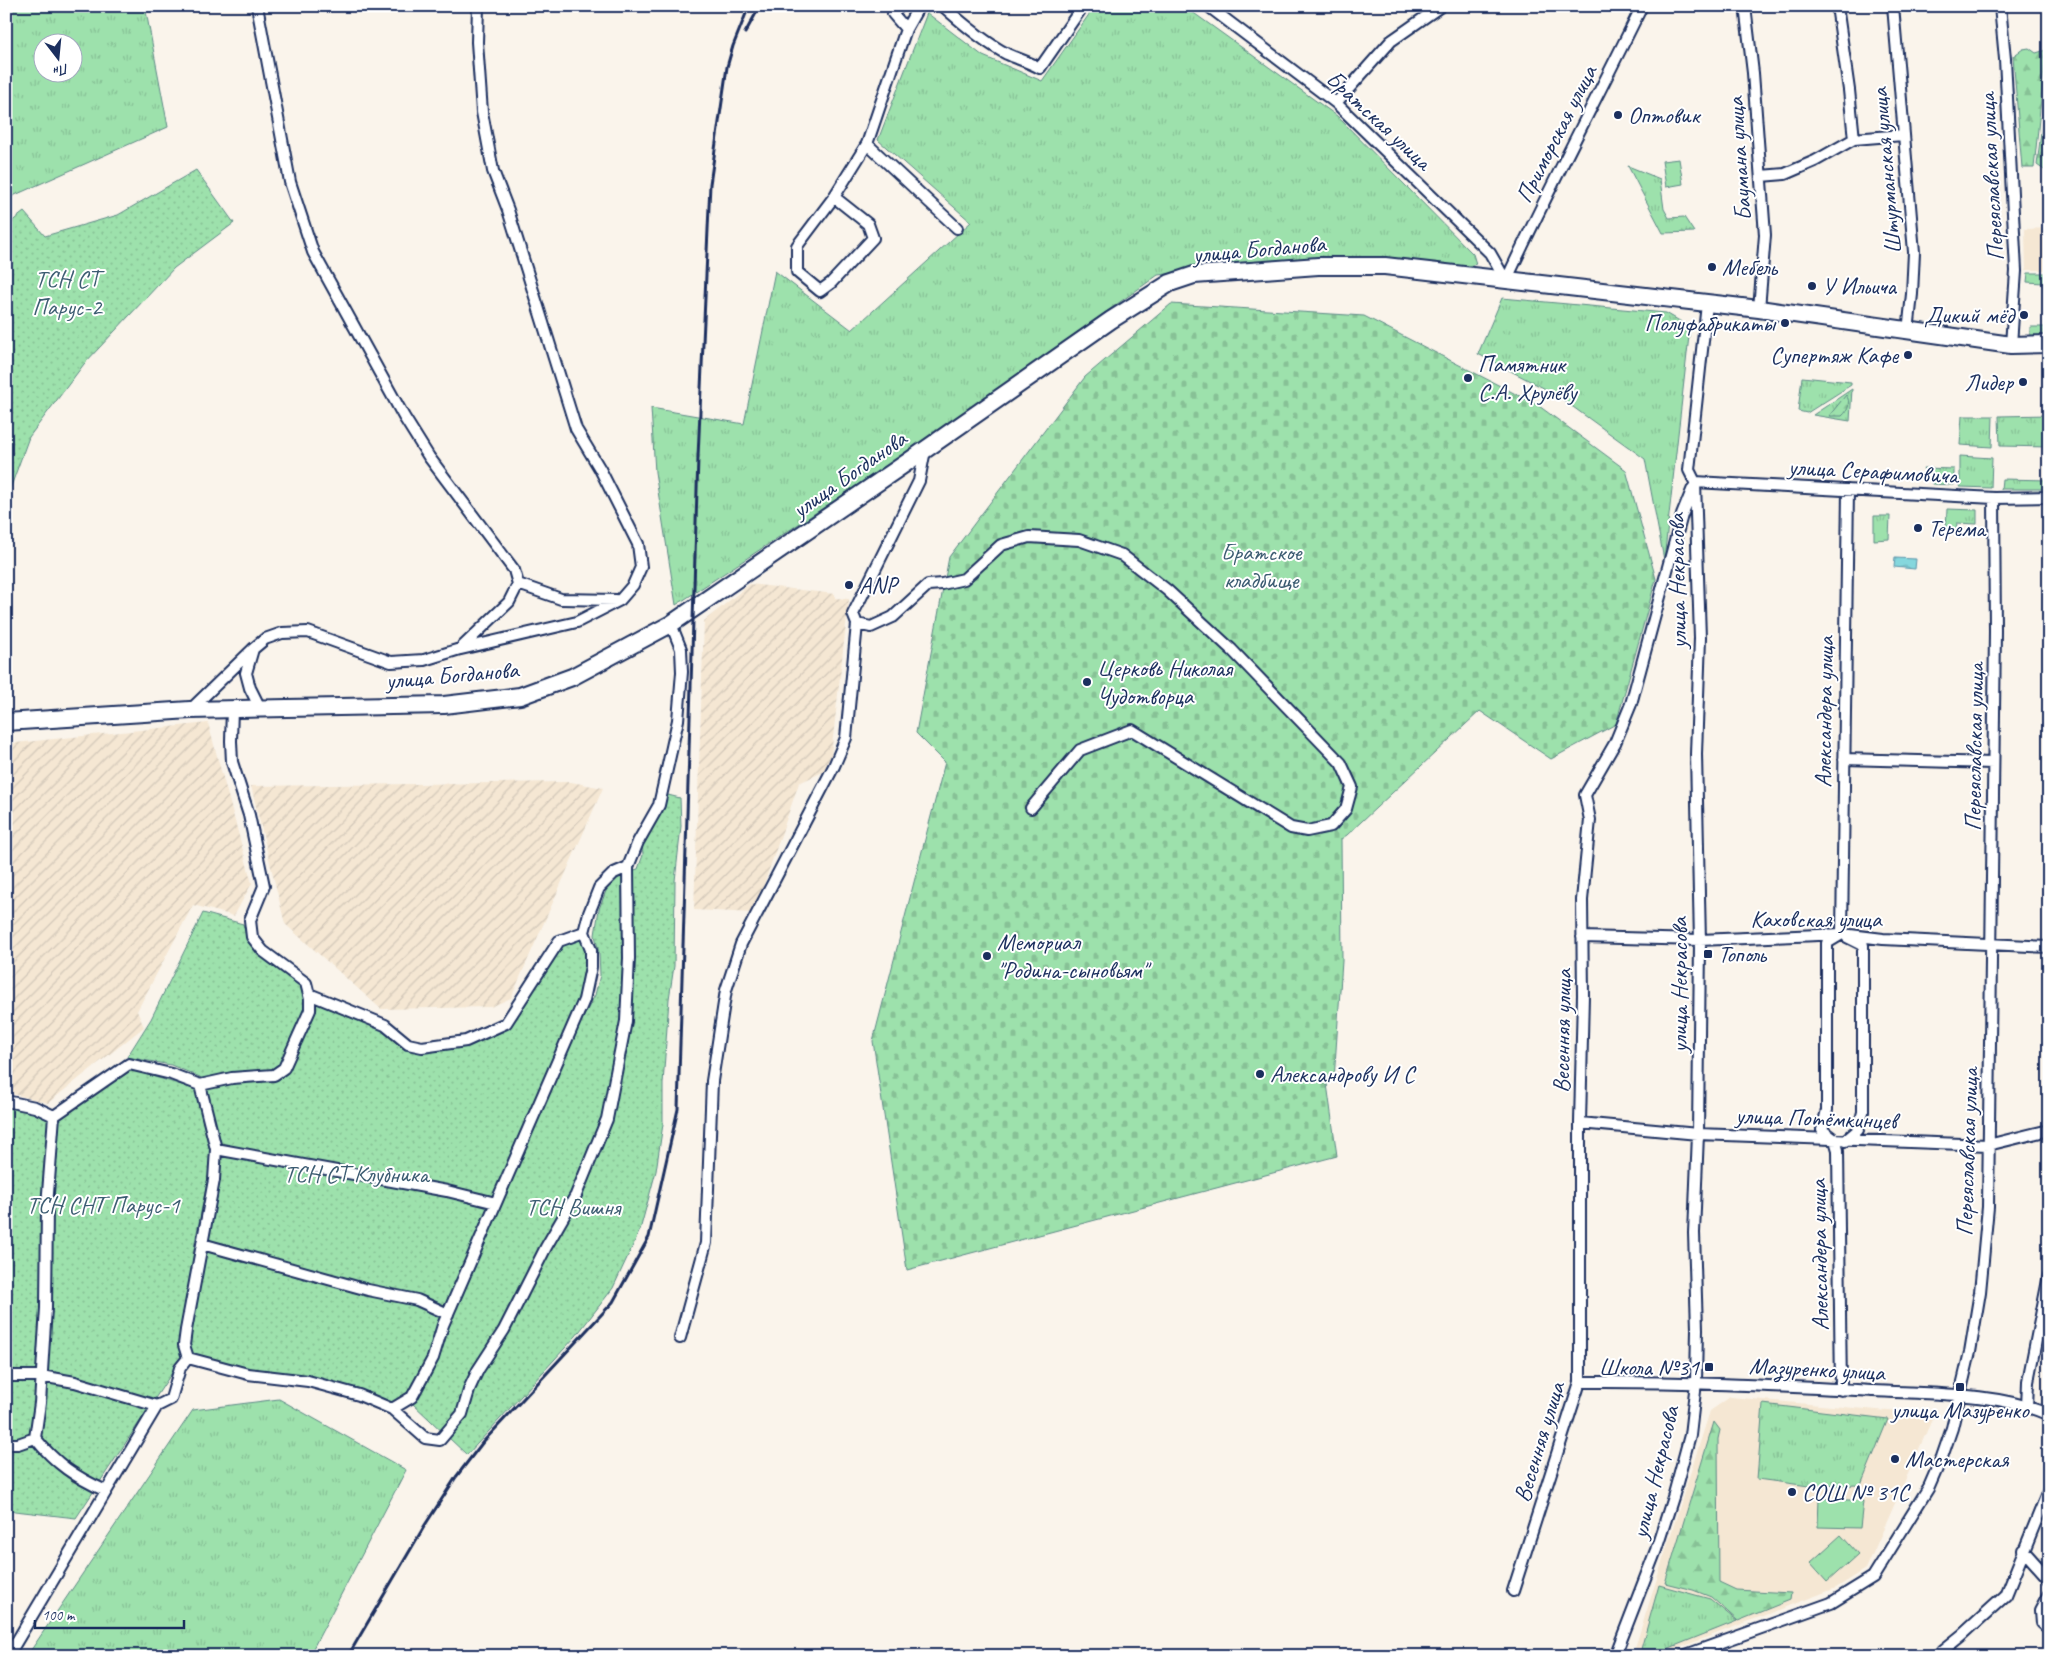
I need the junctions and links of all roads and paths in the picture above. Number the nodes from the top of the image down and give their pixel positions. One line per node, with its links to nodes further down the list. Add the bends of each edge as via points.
1 (257, 6): 33 (street, via 290,182 313,252 428,457 514,570)
2 (478, 6): 34 (street, via 482,112 493,171 576,429 638,544 641,567 633,585)
3 (900, 6): 14 (street, via 894,14)
4 (919, 6): 14 (street)
5 (943, 6): 6 (street, via 983,40 1040,68)
6 (1083, 6)
7 (1208, 6): 15 (street, Братская улица)
8 (1441, 6): 15 (street, via 1391,41)
9 (1642, 6): 22 (street, Приморская улица)
10 (1745, 6): 19 (street, Баумана улица)
11 (1837, 6): 17 (street)
12 (1893, 6): 16 (street, Штурманская улица)
13 (2000, 6): 27 (street, Переяславская улица, via 2016,271)
14 (906, 29): 18 (street)
15 (1336, 103): 22 (street, Братская улица, via 1490,253)
16 (1903, 135): 17 (street); 25 (street, Штурманская улица, via 1914,252)
17 (1854, 139): 19 (street, via 1785,174)
18 (867, 144): 20 (street); 21 (street)
19 (1760, 176): 24 (street, Баумана улица, via 1765,235)
20 (834, 197): 20 (street, via 868,224 873,238 820,291 796,272 797,246)
21 (957, 228)
22 (1506, 281): 23 (main road, улица Богданова); 28 (main road, улица Богданова, via 1385,266 1318,266 1194,276 1170,284 1110,320)
23 (1707, 304): 24 (main road, улица Богданова); 29 (street, улица Некрасова, via 1689,470)
24 (1759, 309): 25 (main road, улица Богданова)
25 (1908, 332): 27 (main road, улица Богданова)
26 (2049, 344): 27 (main road, улица Богданова)
27 (2011, 345)
28 (925, 450): 35 (main road, улица Богданова); 36 (street, via 919,481 853,614)
29 (1695, 482): 30 (street, улица Серафимовича); 49 (street, Весенняя улица, via 1682,515 1631,704 1616,743 1585,795 1590,820 1582,892); 50 (street, улица Некрасова, via 1700,638 1696,754)
30 (1848, 490): 32 (street, улица Серафимовича); 43 (street, Александера улица)
31 (2049, 497): 32 (street, улица Серафимовича)
32 (1994, 498): 44 (street, Переяславская улица)
33 (518, 584): 34 (street, via 561,599); 38 (street, via 509,602)
34 (620, 600): 38 (street, via 577,622)
35 (671, 624): 39 (main road, улица Богданова, via 572,677 520,696 444,705); 46 (street, via 681,649 678,720 659,805)
36 (857, 624): 45 (street, via 871,628 893,617 928,585 964,578 1001,545 1029,537 1079,540 1122,556 1167,590 1232,650 1341,763 1352,788 1346,809 1331,826 1307,831 1291,828 1132,730 1080,750); 67 (street, via 846,738 741,944 726,990 712,1081 706,1242)
37 (253, 649): 38 (street, via 265,639 282,633 308,632 391,662 424,660); 39 (street, via 246,673); 41 (street)
38 (460, 649)
39 (260, 708): 40 (main road, улица Богданова)
40 (232, 709): 41 (main road, улица Богданова); 53 (street, via 232,762 249,815 264,886 250,920 252,937 263,951 306,983)
41 (190, 710): 42 (main road, улица Богданова)
42 (6, 722)
43 (1844, 759): 44 (street); 48 (street, Александера улица)
44 (1994, 763): 51 (street, Переяславская улица)
45 (1031, 808)
46 (628, 867): 47 (street, via 614,873 599,888); 77 (street, via 626,1021 607,1119 576,1195 504,1330 478,1370 462,1414 440,1440 425,1438)
47 (584, 932): 53 (street, via 559,941 506,1023 466,1041 422,1047 408,1044 385,1025); 63 (street, via 591,950 584,1000)
48 (1842, 934): 50 (street, Каховская улица); 51 (street, Каховская улица); 60 (street, via 1827,943 1827,1110 1822,1130); 60 (street, via 1863,945 1863,1112 1858,1130)
49 (1582, 937): 50 (street, Каховская улица); 57 (street, Весенняя улица)
50 (1700, 940): 59 (street, улица Некрасова)
51 (1991, 944): 52 (street, Каховская улица); 61 (street, Переяславская улица)
52 (2049, 947)
53 (309, 994): 54 (street, via 310,1010 284,1068 274,1075 232,1078)
54 (200, 1085): 56 (street, via 130,1064); 62 (street)
55 (6, 1101): 56 (street, via 35,1107)
56 (54, 1116): 70 (street)
57 (1580, 1122): 59 (street, улица Потёмкинцев); 71 (street, Весенняя улица)
58 (2049, 1130): 61 (street, улица Потёмкинцев)
59 (1698, 1134): 60 (street, улица Потёмкинцев); 72 (street, улица Некрасова, via 1694,1233)
60 (1840, 1143): 61 (street, улица Потёмкинцев, via 1890,1140); 73 (street, Александера улица)
61 (1988, 1145): 74 (street, Переяславская улица, via 1988,1207 1980,1292)
62 (216, 1149): 63 (street, via 447,1191); 64 (street, via 214,1180)
63 (496, 1203): 66 (street)
64 (202, 1244): 66 (street, via 368,1290 417,1300); 68 (street, via 184,1345)
65 (2049, 1275): 76 (street, via 2028,1382)
66 (448, 1314): 77 (street, via 433,1358 417,1390 412,1398)
67 (680, 1338)
68 (188, 1358): 75 (street, via 178,1374 171,1399); 77 (street, via 248,1374 308,1381 359,1395)
69 (6, 1376): 70 (street)
70 (41, 1376): 75 (street); 79 (street)
71 (1580, 1382): 72 (street, Мазуренко улица); 85 (street, Весенняя улица)
72 (1696, 1382): 73 (street, Мазуренко улица); 89 (street, улица Некрасова, via 1690,1435 1674,1494)
73 (1841, 1390): 74 (street, Мазуренко улица)
74 (1960, 1396): 76 (street, Мазуренко улица, via 2010,1402); 90 (street, Переяславская улица, via 1947,1443 1929,1487 1873,1577 1830,1603)
75 (157, 1406): 82 (street)
76 (2027, 1408): 78 (street, Мазуренко улица)
77 (392, 1409)
78 (2049, 1415)
79 (35, 1438): 80 (street); 82 (street, via 51,1458)
80 (6, 1444)
81 (2049, 1489): 83 (street)
82 (106, 1491): 88 (street)
83 (2023, 1550): 84 (street); 91 (street, via 2006,1595)
84 (2049, 1579)
85 (1513, 1591)
86 (2049, 1595): 87 (street, via 2041,1610 2042,1623)
87 (2049, 1629)
88 (8, 1656)
89 (1615, 1656)
90 (1683, 1656)
91 (1936, 1656)

